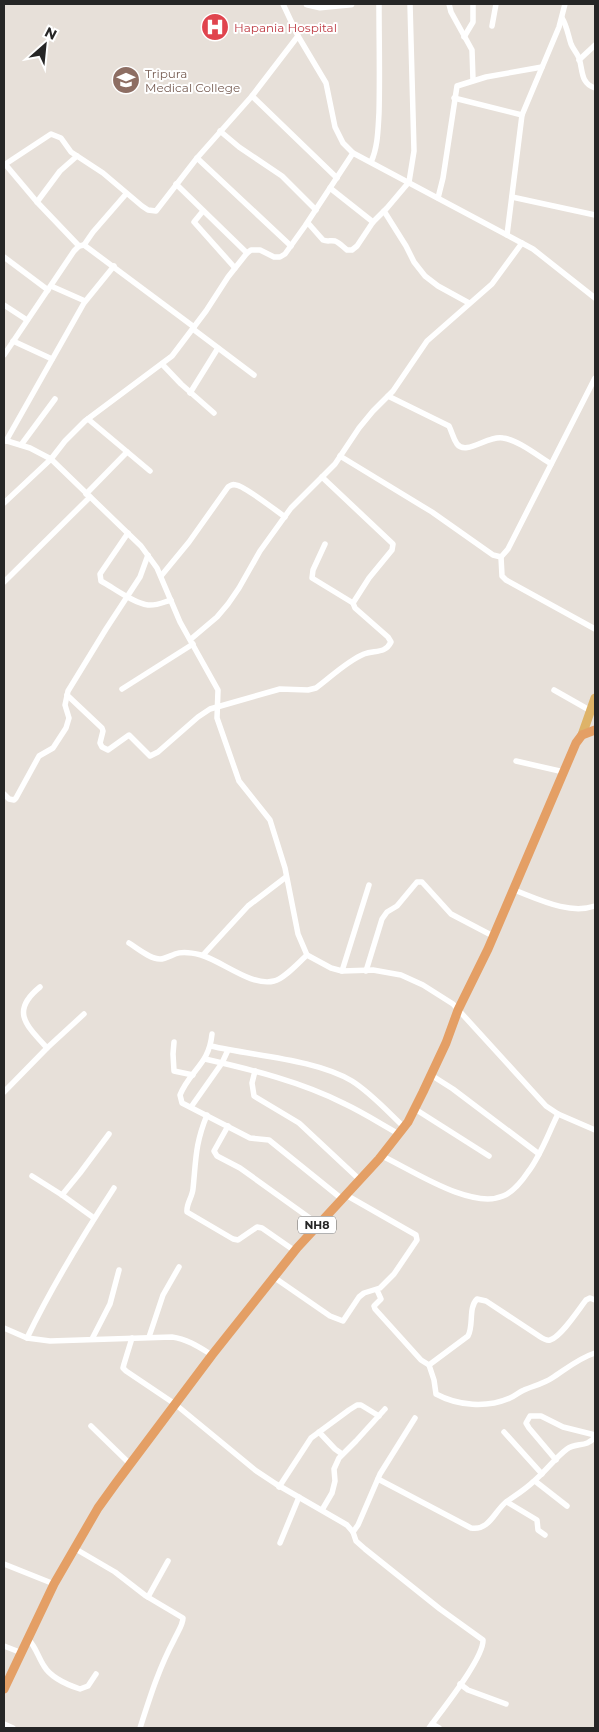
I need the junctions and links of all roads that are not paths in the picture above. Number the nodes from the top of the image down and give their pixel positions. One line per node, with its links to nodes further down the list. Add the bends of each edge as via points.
1 (283, 4): 12 (street)
2 (307, 4): 3 (street, via 320,7)
3 (351, 4)
4 (379, 4): 26 (street, via 379,110 376,147)
5 (410, 4): 29 (street, via 414,150)
6 (450, 4): 13 (street)
7 (473, 4): 13 (street, via 473,22)
8 (496, 4): 11 (street)
9 (565, 4): 10 (street)
10 (562, 18): 15 (street); 16 (street)
11 (492, 26)
12 (298, 36): 19 (street); 23 (street, via 326,83 330,110 339,135)
13 (464, 37): 17 (street, via 472,50)
14 (595, 45): 15 (street)
15 (579, 60): 18 (street, via 584,79)
16 (542, 67): 17 (street); 21 (street)
17 (473, 80): 20 (street, via 457,86)
18 (595, 88)
19 (252, 96): 22 (street); 28 (street)
20 (454, 98): 21 (street); 34 (street, via 444,178)
21 (522, 115): 33 (street)
22 (220, 131): 25 (street); 36 (street, via 282,176)
23 (353, 153): 26 (street); 28 (street)
24 (77, 156): 27 (street, via 61,138 51,134); 32 (street, via 97,168); 35 (street, via 60,171)
25 (197, 158): 30 (street); 45 (street)
26 (371, 162): 29 (street)
27 (5, 165): 35 (street)
28 (337, 178): 31 (street)
29 (409, 182): 34 (street); 38 (street)
30 (176, 184): 32 (street, via 156,211 148,210); 37 (street)
31 (330, 188): 36 (street); 40 (street)
32 (126, 194): 44 (street)
33 (512, 197): 39 (street); 42 (street)
34 (438, 198): 42 (street)
35 (37, 202): 44 (street)
36 (316, 210): 41 (street)
37 (202, 211): 46 (street); 49 (street, via 194,220 195,225)
38 (384, 212): 40 (street); 53 (street, via 425,276)
39 (595, 215)
40 (373, 222): 41 (street, via 352,250 323,240)
41 (308, 223): 45 (street)
42 (506, 235): 43 (street)
43 (522, 243): 51 (street); 53 (street, via 492,284)
44 (82, 245): 48 (street); 50 (street, via 74,251)
45 (291, 246): 46 (street, via 280,258 260,250)
46 (247, 253): 49 (street)
47 (4, 257): 50 (street)
48 (114, 266): 52 (street); 56 (street)
49 (235, 268): 56 (street)
50 (50, 288): 52 (street); 55 (street)
51 (595, 298)
52 (85, 300): 60 (street)
53 (469, 304): 65 (street, via 427,342)
54 (4, 305): 55 (street)
55 (27, 320): 57 (street)
56 (194, 328): 58 (street); 61 (street)
57 (13, 341): 59 (street); 60 (street)
58 (218, 348): 62 (street); 64 (street)
59 (4, 355)
60 (52, 359): 69 (street)
61 (162, 364): 64 (street); 68 (street)
62 (254, 375)
63 (595, 378): 74 (street)
64 (190, 393): 67 (street)
65 (388, 396): 72 (street, via 359,428); 74 (street, via 449,426 462,448 467,449 485,440 505,438)
66 (55, 399): 70 (street)
67 (214, 413)
68 (88, 419): 71 (street); 73 (street)
69 (5, 441): 70 (street)
70 (21, 445): 73 (street)
71 (127, 452): 75 (street); 77 (street)
72 (340, 456): 76 (street); 83 (street)
73 (51, 459): 77 (street); 78 (street)
74 (551, 464): 83 (street, via 508,549)
75 (150, 471)
76 (322, 477): 79 (street); 88 (street, via 393,544 392,550)
77 (88, 495): 80 (street); 85 (street)
78 (4, 503)
79 (285, 517): 84 (street, via 232,484); 90 (street, via 228,604)
80 (128, 533): 82 (street); 86 (street, via 99,577)
81 (325, 544): 88 (street, via 312,570 312,578)
82 (148, 555): 84 (street); 86 (street, via 140,578)
83 (500, 557): 89 (street, via 502,576 506,580)
84 (162, 576): 87 (street)
85 (4, 582)
86 (127, 596): 87 (street, via 148,605); 93 (street)
87 (172, 600): 90 (street)
88 (353, 603): 95 (street, via 388,637 391,642 388,648 366,654 316,688 280,689)
89 (595, 629)
90 (192, 642): 91 (street); 95 (street, via 218,690)
91 (122, 689)
92 (554, 690): 96 (street)
93 (67, 695): 95 (street, via 102,728 102,747 113,748 129,735 150,756 198,717); 101 (street, via 65,705 69,722 66,728 53,748 39,756 16,798 9,799)
94 (595, 698): 96 (main road)
95 (218, 708): 102 (street, via 219,725 235,772 270,820)
96 (592, 711): 98 (main road)
97 (595, 730): 98 (highway)
98 (582, 735): 100 (highway, NH8)
99 (516, 761): 100 (street)
100 (564, 772): 104 (highway, NH8)
101 (4, 794)
102 (286, 876): 108 (street, via 248,906); 109 (street, via 298,934)
103 (369, 885): 110 (street)
104 (514, 890): 105 (street, via 558,905 582,909); 106 (highway, NH8)
105 (595, 906)
106 (493, 936): 111 (street, via 451,914 422,882 417,882 382,919); 113 (highway, NH8)
107 (129, 943): 108 (street, via 160,959 187,952)
108 (203, 955): 109 (street, via 265,982 280,978)
109 (307, 955): 110 (street)
110 (342, 971): 111 (street)
111 (366, 971): 113 (street, via 412,980 446,999)
112 (40, 987): 118 (street, via 29,996 23,1013 28,1026)
113 (458, 1010): 124 (highway, NH8); 128 (street, via 546,1106)
114 (84, 1014): 118 (street)
115 (212, 1034): 117 (street)
116 (174, 1042): 123 (street, via 174,1071)
117 (211, 1046): 119 (street); 120 (street)
118 (47, 1048): 125 (street)
119 (228, 1050): 121 (street); 132 (street, via 336,1073 354,1082)
120 (206, 1059): 121 (street); 123 (street)
121 (222, 1063): 122 (street); 126 (street)
122 (255, 1071): 132 (street, via 306,1087); 138 (street, via 252,1083 254,1096 299,1123)
123 (192, 1075): 126 (street, via 180,1095 182,1103)
124 (431, 1075): 127 (highway, NH8); 134 (street)
125 (4, 1092)
126 (191, 1107): 129 (street)
127 (415, 1109): 132 (highway, NH8); 136 (street)
128 (558, 1114): 131 (street); 134 (street)
129 (207, 1115): 130 (street); 144 (street, via 197,1143 193,1190 187,1212 238,1240 257,1227 262,1228)
130 (228, 1126): 141 (street, via 250,1138 269,1140); 143 (street, via 214,1151 217,1156 240,1168)
131 (595, 1130)
132 (402, 1131): 135 (highway, NH8)
133 (109, 1134): 140 (street)
134 (539, 1154): 135 (street, via 514,1188 505,1196 493,1199 466,1196)
135 (382, 1156): 138 (highway, NH8)
136 (489, 1156)
137 (32, 1176): 140 (street)
138 (360, 1180): 141 (highway, NH8)
139 (114, 1188): 142 (street)
140 (62, 1195): 142 (street)
141 (344, 1197): 143 (highway, NH8); 148 (street, via 417,1237 398,1270)
142 (94, 1218): 152 (street)
143 (318, 1224): 144 (highway, NH8)
144 (295, 1251): 147 (highway, NH8)
145 (179, 1267): 151 (street, via 163,1295)
146 (119, 1270): 154 (street, via 110,1304)
147 (275, 1278): 148 (street, via 330,1316 343,1321 364,1293); 156 (highway, NH8)
148 (377, 1290): 157 (street, via 381,1299 375,1309)
149 (595, 1300): 157 (street, via 586,1300 550,1340 486,1301 477,1299 472,1307 468,1336)
150 (4, 1328): 152 (street)
151 (149, 1337): 153 (street); 156 (street, via 182,1338)
152 (26, 1338): 154 (street, via 50,1341)
153 (132, 1338): 154 (street); 158 (street, via 123,1368)
154 (92, 1339)
155 (595, 1353): 157 (street, via 550,1380 511,1398 480,1405 436,1394)
156 (212, 1355): 158 (highway, NH8)
157 (429, 1365)
158 (176, 1404): 168 (highway, NH8); 172 (street)
159 (385, 1409): 160 (street)
160 (379, 1416): 163 (street, via 366,1407 357,1406); 166 (street)
161 (415, 1418): 170 (street)
162 (91, 1426): 168 (street)
163 (320, 1432): 166 (street); 172 (street, via 304,1446)
164 (504, 1432): 169 (street)
165 (595, 1436): 167 (street, via 590,1443 568,1448); 167 (street, via 563,1427 541,1416 530,1416 526,1423 528,1428)
166 (342, 1454): 176 (street, via 334,1469 332,1493)
167 (556, 1460): 169 (street)
168 (130, 1464): 180 (highway, NH8)
169 (542, 1474): 171 (street)
170 (378, 1479): 174 (street, via 475,1529 486,1525); 177 (street)
171 (535, 1481): 174 (street); 175 (street)
172 (279, 1486): 173 (street)
173 (299, 1497): 176 (street); 179 (street)
174 (507, 1502): 178 (street, via 537,1520 538,1530)
175 (566, 1506)
176 (322, 1510): 177 (street)
177 (353, 1532): 189 (street, via 356,1541 365,1549 483,1640 474,1666)
178 (545, 1535)
179 (280, 1543)
180 (74, 1548): 183 (highway, NH8); 184 (street, via 115,1572)
181 (168, 1561): 184 (street)
182 (4, 1564): 183 (street)
183 (54, 1584): 185 (highway, NH8)
184 (148, 1597): 195 (street, via 180,1615 183,1621 161,1664)
185 (28, 1639): 187 (highway, NH8); 188 (street, via 45,1668 58,1679 80,1689 88,1686)
186 (4, 1646): 187 (street)
187 (22, 1653): 190 (highway, NH8)
188 (96, 1674)
189 (460, 1684): 191 (street); 193 (street)
190 (4, 1689)
191 (506, 1704)
192 (4, 1724): 194 (street)
193 (430, 1726): 196 (street)
194 (13, 1728)
195 (140, 1728)
196 (439, 1728)

